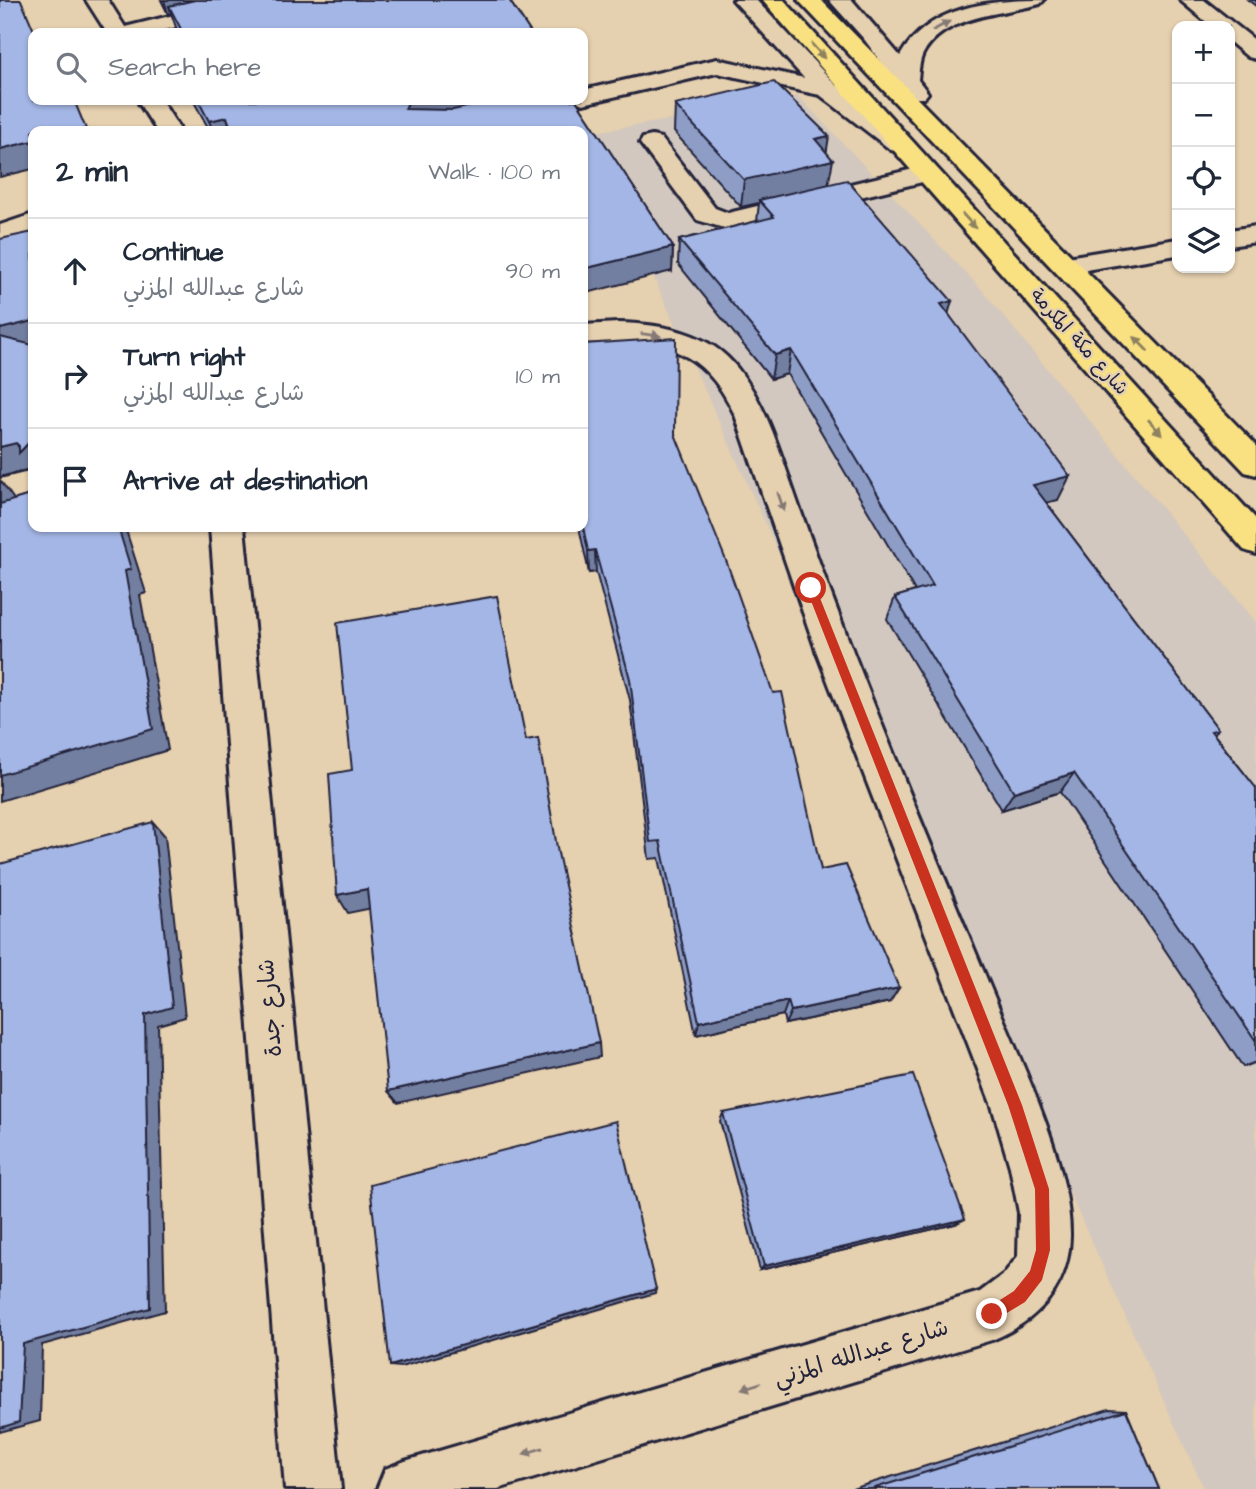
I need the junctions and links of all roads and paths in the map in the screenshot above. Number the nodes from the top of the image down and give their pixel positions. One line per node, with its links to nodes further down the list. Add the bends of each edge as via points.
1 (97, 0): 9 (street)
2 (261, 0): 10 (street)
3 (809, 0): 17 (main road, شارع مكة المكرمة)
4 (840, 0): 14 (street, شارع مكة المكرمة)
5 (1033, 0): 14 (street, one-way to 5, via 911,55 922,38 938,27)
6 (1191, 0): 8 (street)
7 (751, 21): 13 (street); 15 (street, شارع مكة المكرمة); 19 (main road, شارع مكة المكرمة, one-way to 19)
8 (1218, 21)
9 (115, 28)
10 (147, 28)
11 (1235, 35): 12 (street)
12 (1256, 52)
13 (717, 66): 15 (street); 16 (street)
14 (907, 80): 17 (street, شارع مكة المكرمة)
15 (828, 89): 19 (street, شارع مكة المكرمة)
16 (588, 96)
17 (932, 130): 27 (main road, شارع مكة المكرمة)
18 (652, 143): 20 (street, via 706,214 727,221)
19 (900, 145): 20 (main road, شارع مكة المكرمة)
20 (926, 174): 33 (main road, شارع مكة المكرمة, one-way to 33)
21 (28, 224): 24 (street)
22 (28, 231): 24 (street)
23 (1256, 234): 25 (street)
24 (0, 235)
25 (1235, 237)
26 (1172, 248): 27 (street)
27 (1067, 265): 29 (main road, شارع مكة المكرمة, one-way to 27)
28 (588, 334): 35 (street, شارع عبدالله المزني, one-way to 35, via 643,333 694,346 733,382 752,417 811,588 1015,1105 1042,1189 1043,1250 1037,1275 1020,1296 992,1314)
29 (1256, 464)
30 (28, 483): 31 (street)
31 (0, 491)
32 (227, 532): 34 (street, شارع جدة)
33 (1256, 541)
34 (313, 1489)
35 (405, 1489)

